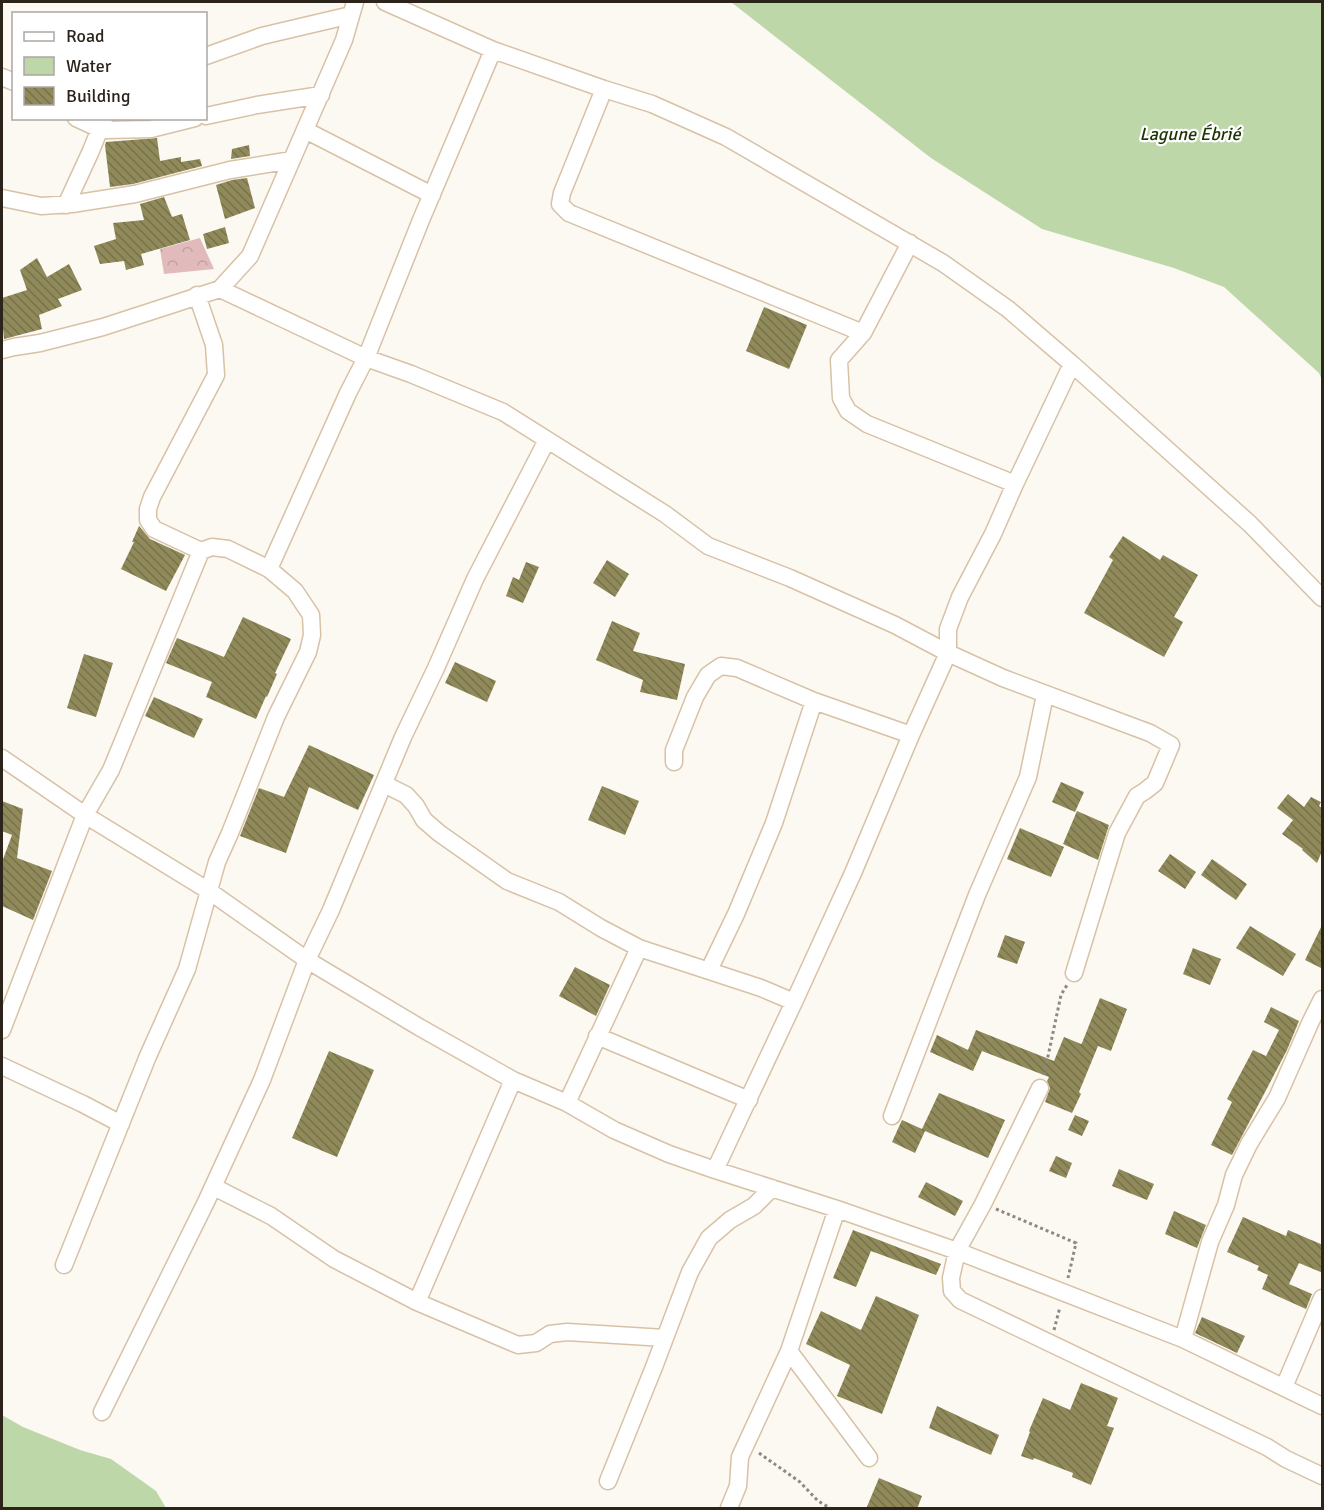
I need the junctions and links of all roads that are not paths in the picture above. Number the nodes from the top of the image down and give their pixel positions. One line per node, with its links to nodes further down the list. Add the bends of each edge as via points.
1 (385, 2): 3 (street)
2 (353, 8): 4 (street); 6 (street)
3 (492, 50): 5 (street); 13 (street)
4 (207, 56)
5 (603, 88): 16 (street, via 652,104 726,137); 19 (street, via 562,193 560,204 569,213)
6 (321, 95): 7 (street); 11 (street)
7 (207, 116)
8 (85, 120): 10 (street)
9 (187, 120): 10 (street, via 151,129)
10 (102, 124): 15 (street)
11 (305, 130): 12 (street); 13 (street)
12 (292, 160): 15 (street); 17 (street, via 250,256)
13 (432, 195): 21 (street)
14 (2, 198): 15 (street, via 41,206)
15 (66, 205)
16 (910, 243): 19 (street); 22 (street, via 1008,309)
17 (220, 289): 18 (street); 21 (street)
18 (197, 295): 20 (street, via 103,327); 25 (street, via 214,345 216,375 152,497 148,520 154,529)
19 (863, 333): 24 (street, via 839,360 841,398 848,411 867,424)
20 (2, 350)
21 (366, 358): 23 (street, via 502,412); 26 (street)
22 (1072, 364): 24 (street); 27 (street, via 1250,524)
23 (547, 440): 28 (street, via 665,514 708,546 895,625); 34 (street, via 475,579)
24 (1015, 484): 28 (street, via 960,597 948,629)
25 (201, 551): 26 (street, via 212,547 228,549); 35 (street, via 111,770)
26 (268, 569): 36 (street, via 295,591 311,615 312,635 217,862)
27 (1323, 598)
28 (948, 654): 29 (street); 31 (street)
29 (1045, 695): 40 (street, via 1150,733 1171,745 1155,783 1137,796 1117,833); 50 (street, via 1028,777 977,895)
30 (814, 701): 31 (street); 33 (street, via 737,668 721,666 708,675 695,697 674,750); 39 (street, via 774,823)
31 (911, 735): 42 (street)
32 (2, 758): 35 (street)
33 (674, 762)
34 (384, 784): 37 (street, via 406,795 424,820 507,881 559,902); 38 (street)
35 (85, 815): 36 (street); 43 (street)
36 (209, 891): 38 (street); 51 (street, via 187,969)
37 (639, 948): 39 (street); 44 (street)
38 (306, 960): 46 (street); 53 (street, via 262,1080)
39 (709, 970): 42 (street)
40 (1074, 973)
41 (1323, 999): 61 (street, via 1277,1098 1234,1175 1210,1242)
42 (795, 1002): 48 (street)
43 (2, 1030)
44 (597, 1036): 48 (street); 49 (street)
45 (2, 1066): 51 (street)
46 (513, 1080): 49 (street); 59 (street)
47 (1040, 1088): 56 (street)
48 (749, 1100): 52 (street)
49 (567, 1103): 52 (street, via 614,1130)
50 (892, 1116)
51 (121, 1124): 57 (street)
52 (715, 1170): 54 (street)
53 (214, 1187): 59 (street); 65 (street)
54 (772, 1188): 55 (street); 60 (street, via 709,1238 690,1272)
55 (837, 1209): 56 (street); 62 (street)
56 (957, 1251): 61 (street); 67 (street, via 951,1278 952,1291 960,1300)
57 (64, 1265)
58 (1323, 1298): 63 (street)
59 (417, 1302): 60 (street, via 518,1345 567,1332)
60 (665, 1338): 68 (street)
61 (1183, 1339): 63 (street)
62 (789, 1351): 66 (street); 69 (street, via 740,1457 738,1486)
63 (1284, 1387): 64 (street)
64 (1323, 1406)
65 (102, 1412)
66 (869, 1458)
67 (1323, 1476)
68 (608, 1481)
69 (729, 1509)

